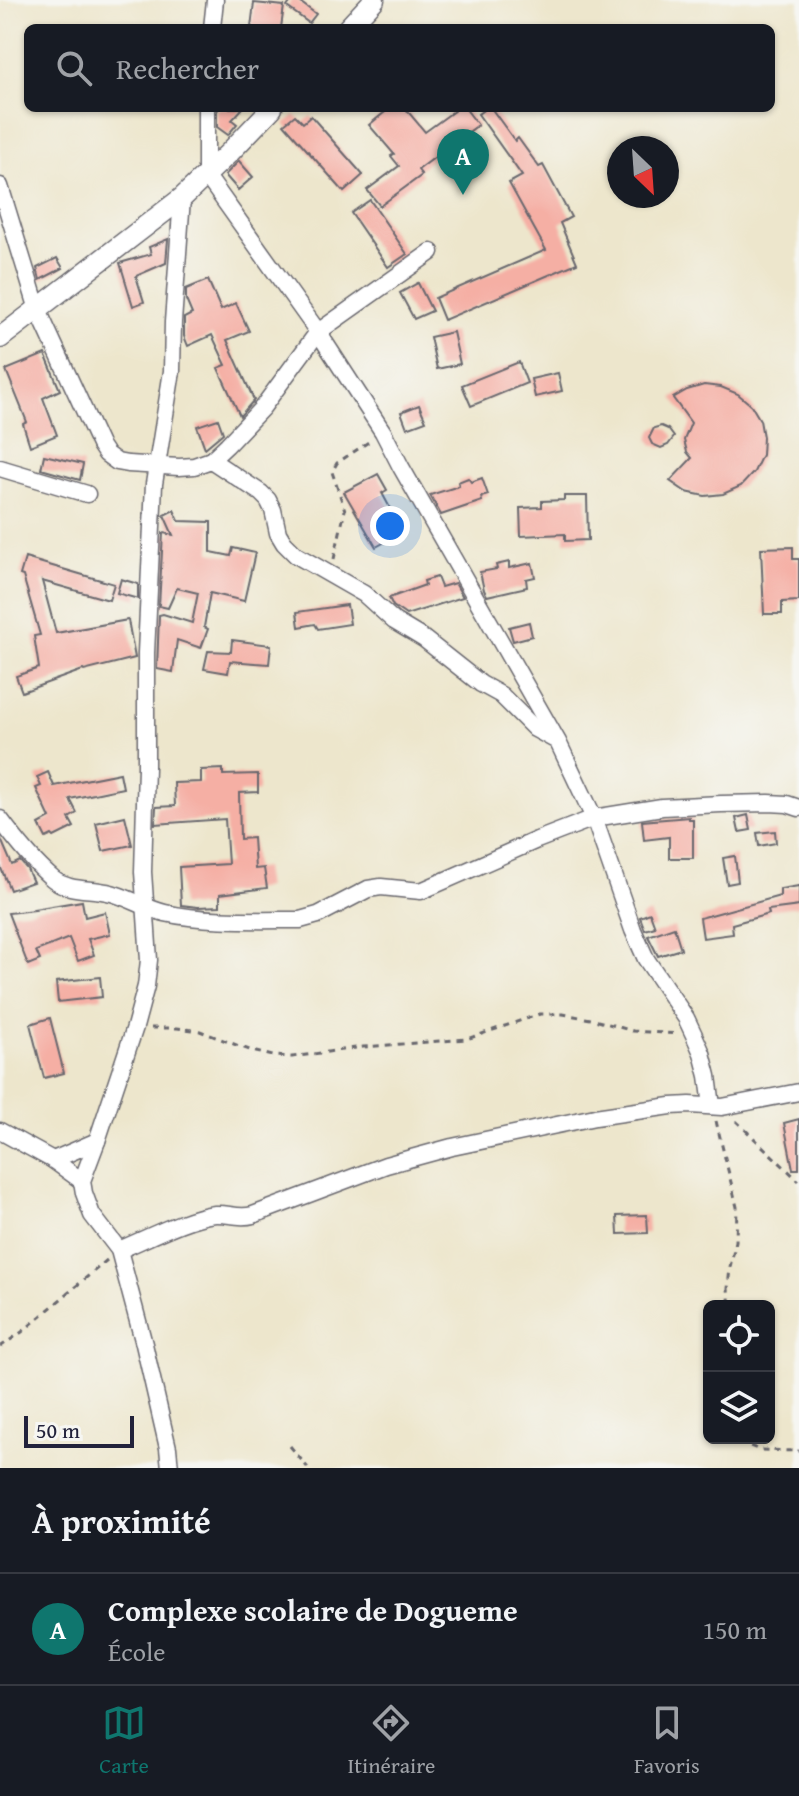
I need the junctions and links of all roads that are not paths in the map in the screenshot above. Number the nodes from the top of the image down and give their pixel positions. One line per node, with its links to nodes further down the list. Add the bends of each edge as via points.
1 (215, 0): 3 (street)
2 (374, 0): 4 (street)
3 (212, 24)
4 (352, 24)
5 (206, 112): 7 (street)
6 (268, 112): 7 (street)
7 (206, 175): 9 (street); 12 (street)
8 (0, 186): 11 (street)
9 (182, 198): 11 (street); 15 (street, via 172,371)
10 (431, 252): 12 (street)
11 (38, 310): 13 (street); 15 (street, via 106,454 117,462)
12 (318, 332): 14 (street, via 262,408); 18 (street, via 383,432)
13 (0, 338)
14 (211, 460): 15 (street); 18 (street, via 268,500 278,533 296,555 364,594)
15 (156, 467): 22 (street, via 146,653)
16 (0, 468): 17 (street)
17 (87, 494)
18 (558, 742): 20 (street)
19 (799, 808): 20 (street, via 721,804)
20 (594, 818): 22 (street, via 421,891 368,889 300,920 187,916); 24 (street, via 629,920 646,959 686,1018)
21 (0, 819): 22 (street, via 53,879)
22 (145, 907): 26 (street, via 146,986)
23 (799, 1092): 24 (street)
24 (717, 1107): 29 (street, via 671,1106 595,1117 440,1150 253,1215 216,1214 180,1224)
25 (0, 1131): 27 (street)
26 (97, 1141): 27 (street); 28 (street)
27 (53, 1160): 28 (street)
28 (82, 1181): 29 (street, via 92,1215)
29 (119, 1250): 30 (street)
30 (170, 1468)

